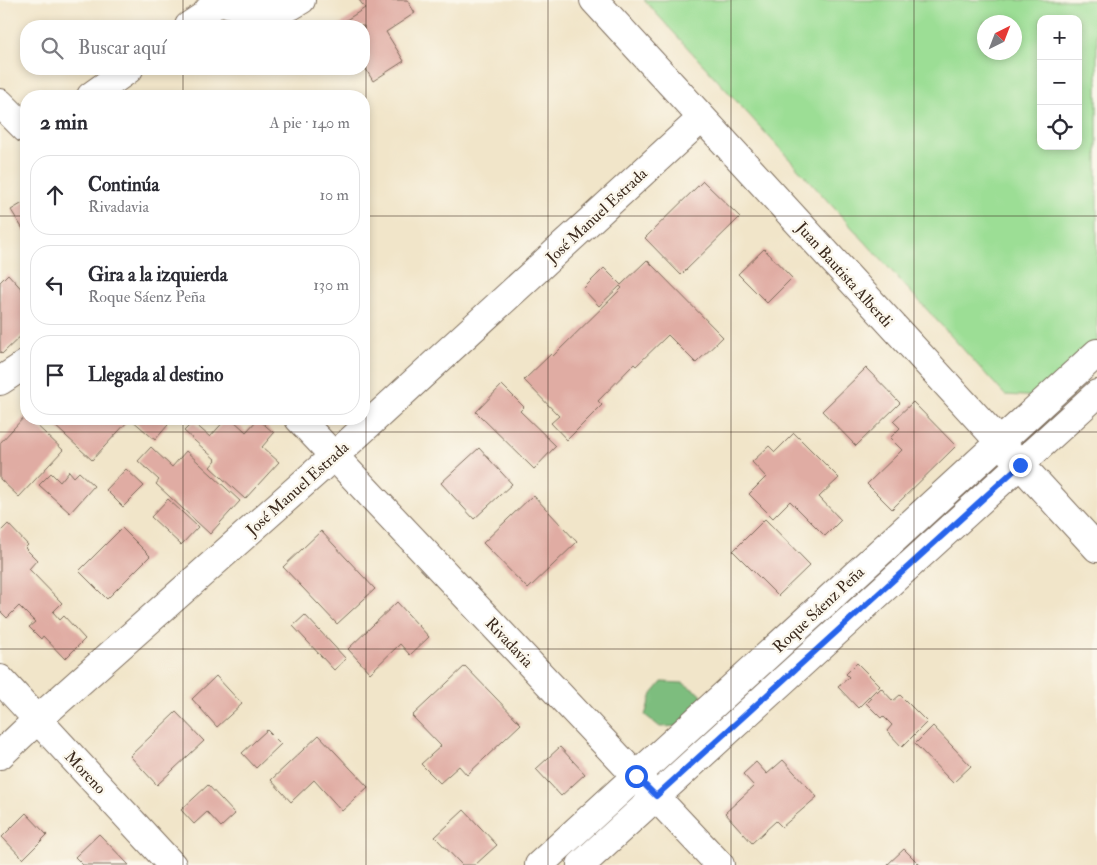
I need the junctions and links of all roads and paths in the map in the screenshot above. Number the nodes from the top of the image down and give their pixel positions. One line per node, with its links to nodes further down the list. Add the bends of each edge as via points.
1 (301, 0): 3 (street, via 266,13)
2 (594, 0): 7 (street, Juan Bautista Alberdi)
3 (216, 1): 4 (street)
4 (198, 20)
5 (121, 75): 6 (street)
6 (99, 90)
7 (702, 118): 12 (street, José Manuel Estrada); 15 (street, Juan Bautista Alberdi)
8 (1097, 353): 15 (street, Roque Sáenz Peña)
9 (20, 368): 10 (street)
10 (0, 381)
11 (1097, 394): 17 (street, Roque Sáenz Peña)
12 (370, 423)
13 (305, 425): 16 (street, Rivadavia)
14 (368, 425): 16 (street, José Manuel Estrada)
15 (999, 443): 17 (street, Juan Bautista Alberdi); 22 (street, Roque Sáenz Peña)
16 (334, 456): 20 (street, José Manuel Estrada); 22 (street, Rivadavia)
17 (1020, 465): 18 (street, Juan Bautista Alberdi); 23 (street, Roque Sáenz Peña)
18 (1097, 548)
19 (0, 679): 20 (street, Moreno)
20 (37, 720): 21 (street, José Manuel Estrada); 24 (street, Moreno)
21 (0, 755)
22 (636, 776): 23 (street, Rivadavia); 25 (street, Roque Sáenz Peña)
23 (656, 796): 26 (street, Roque Sáenz Peña); 27 (street, Rivadavia)
24 (172, 865)
25 (540, 865)
26 (581, 865)
27 (720, 865)

